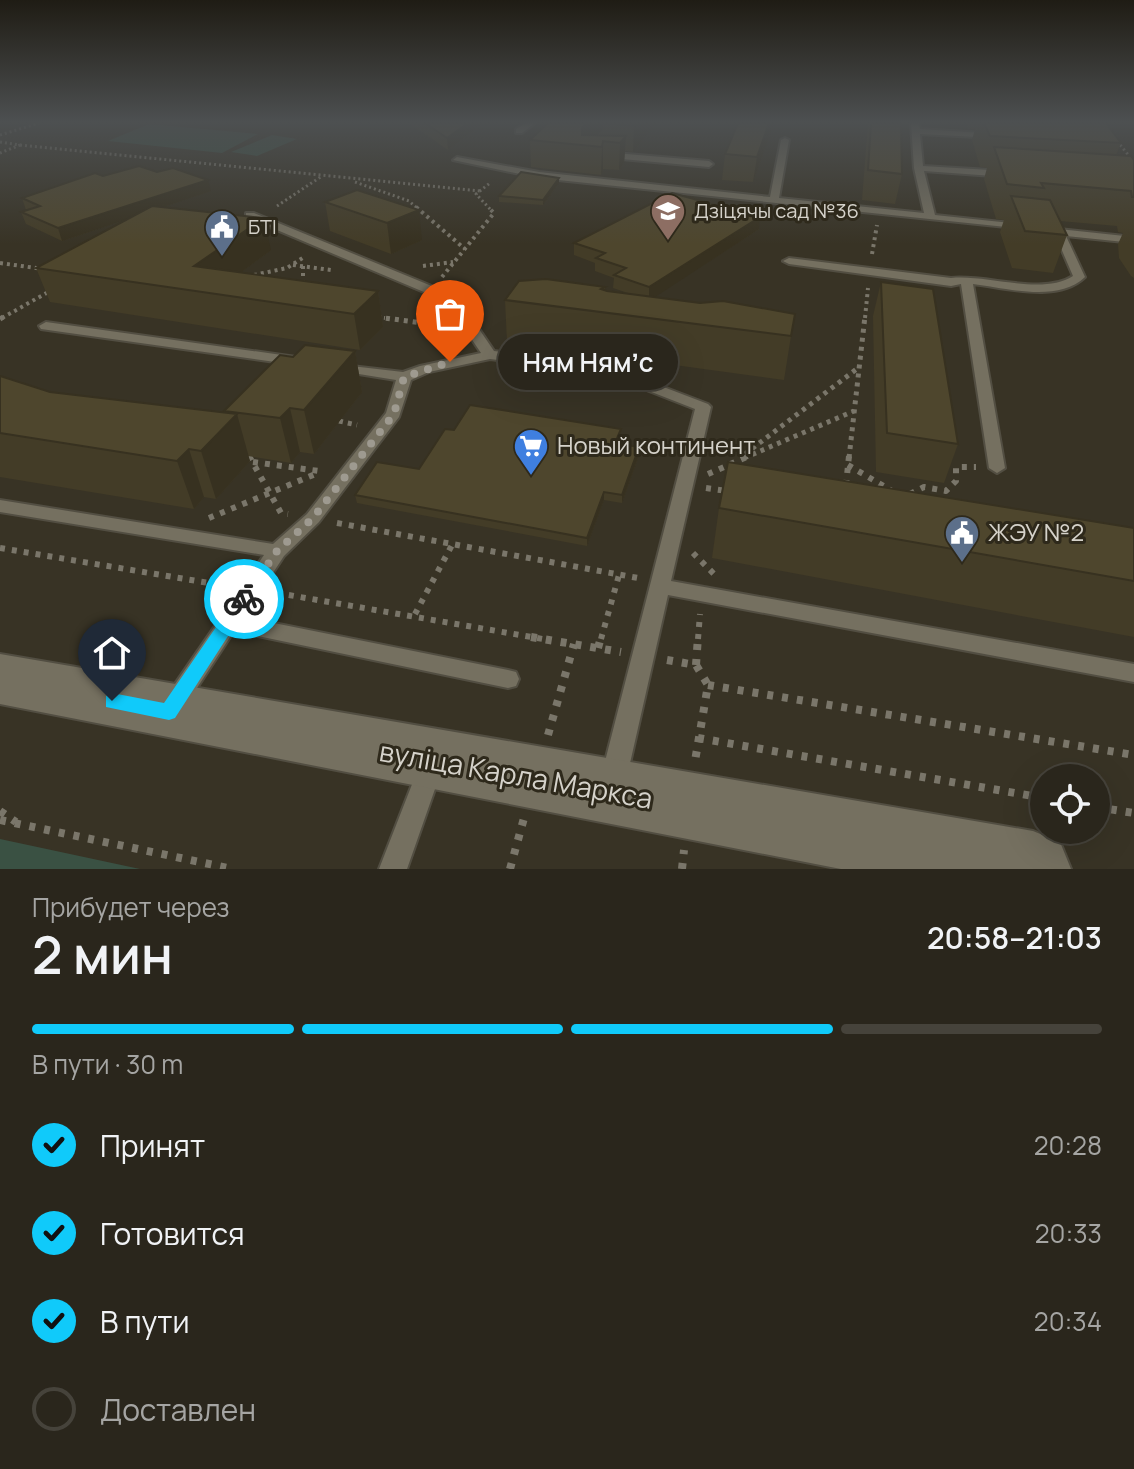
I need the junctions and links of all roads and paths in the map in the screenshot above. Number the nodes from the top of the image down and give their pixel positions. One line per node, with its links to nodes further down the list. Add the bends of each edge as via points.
1 (201, 164): 9 (path)
2 (478, 164): 8 (lane)
3 (704, 164): 4 (lane)
4 (709, 164)
5 (781, 164): 13 (lane)
6 (919, 164): 7 (lane)
7 (919, 168): 10 (lane); 16 (lane)
8 (510, 169): 12 (path); 13 (lane)
9 (322, 176): 11 (path); 15 (path)
10 (1026, 176)
11 (344, 178): 12 (path); 22 (path, via 409,201)
12 (480, 191): 22 (path, via 476,194 494,213)
13 (774, 201): 14 (lane)
14 (879, 212): 16 (lane); 27 (path)
15 (254, 217): 21 (lane)
16 (930, 217): 17 (lane)
17 (1030, 228)
18 (1044, 230): 19 (lane)
19 (1059, 232): 20 (lane); 29 (lane, via 1079,277 1073,284 1056,288)
20 (1134, 240)
21 (329, 247): 28 (path, via 287,268); 31 (lane)
22 (465, 249): 31 (path)
23 (789, 261): 27 (lane)
24 (0, 263): 26 (path)
25 (303, 266): 32 (path)
26 (47, 270)
27 (870, 273): 29 (lane); 34 (path)
28 (251, 276)
29 (966, 280): 53 (lane)
30 (52, 290): 36 (path)
31 (431, 290): 38 (lane, via 461,313)
32 (303, 294)
33 (878, 313): 34 (path)
34 (865, 314): 40 (path)
35 (365, 315): 38 (path)
36 (0, 319)
37 (46, 326): 41 (lane)
38 (472, 330): 39 (lane)
39 (490, 355): 41 (lane); 55 (lane, via 606,369 703,407)
40 (859, 367): 42 (path); 48 (path)
41 (404, 377): 44 (lane)
42 (854, 411): 48 (path); 51 (path)
43 (339, 421): 45 (path)
44 (387, 422): 45 (path); 64 (lane)
45 (357, 425): 46 (path)
46 (348, 437)
47 (244, 449): 50 (path)
48 (738, 459): 56 (path, via 708,473)
49 (329, 460): 54 (path)
50 (252, 462): 54 (path); 58 (path)
51 (848, 465): 59 (path); 60 (path)
52 (956, 467): 60 (path, via 956,481 946,491 924,487)
53 (997, 468)
54 (319, 471): 58 (path)
55 (685, 484): 56 (path); 71 (lane)
56 (705, 488): 57 (path); 61 (path)
57 (735, 493)
58 (270, 494): 64 (path, via 281,513); 65 (path)
59 (845, 495)
60 (903, 497): 62 (path)
61 (701, 501)
62 (916, 504)
63 (0, 506): 68 (lane)
64 (313, 518): 67 (path); 68 (lane)
65 (202, 521)
66 (690, 543): 70 (path, via 694,555)
67 (453, 544): 69 (path); 72 (path)
68 (277, 551): 73 (lane)
69 (619, 575): 71 (path); 74 (path)
70 (722, 581)
71 (660, 584): 75 (lane); 83 (lane)
72 (415, 614)
73 (228, 622): 77 (lane); 79 (lane)
74 (598, 648)
75 (1134, 673)
76 (0, 679): 79 (main road, вуліца Карла Маркса)
77 (508, 679)
78 (708, 685): 81 (path)
79 (169, 712): 82 (main road, вуліца Карла Маркса)
80 (698, 738): 84 (path)
81 (1134, 755)
82 (433, 761): 83 (main road, вуліца Карла Маркса); 91 (lane)
83 (611, 791): 92 (main road, вуліца Карла Маркса)
84 (1030, 796)
85 (1110, 809): 87 (path)
86 (0, 811): 89 (path)
87 (1134, 813)
88 (0, 820): 89 (path)
89 (17, 823): 90 (path)
90 (233, 869)
91 (393, 869)
92 (1033, 869)

